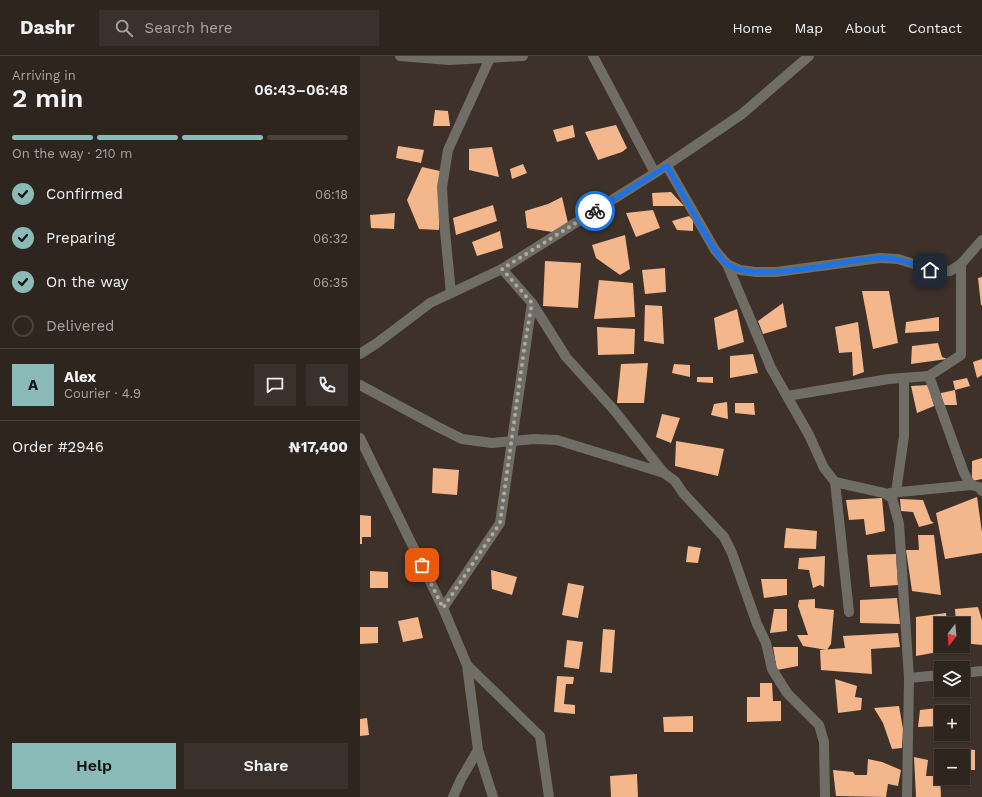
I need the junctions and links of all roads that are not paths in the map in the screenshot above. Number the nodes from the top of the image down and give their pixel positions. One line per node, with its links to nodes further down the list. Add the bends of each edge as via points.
1 (400, 56): 5 (street, via 449,60)
2 (523, 56): 5 (street)
3 (593, 56): 7 (street)
4 (809, 56): 6 (street, via 742,114)
5 (490, 58): 12 (street, via 448,150 442,187)
6 (667, 166): 7 (street); 9 (street, via 715,250)
7 (655, 174): 11 (street)
8 (982, 240): 10 (street)
9 (727, 264): 10 (street, via 740,270 776,272 880,258 898,259 939,272 950,271); 18 (street, via 771,368)
10 (961, 264): 15 (street, via 960,355)
11 (502, 269): 12 (street); 13 (street)
12 (451, 293): 14 (street, via 430,303)
13 (532, 303): 20 (street); 21 (street, via 566,357 614,410)
14 (360, 354)
15 (929, 376): 16 (street); 23 (street, via 964,473)
16 (904, 378): 18 (street); 25 (street, via 904,436)
17 (360, 385): 20 (street, via 462,439 492,443)
18 (787, 396): 22 (street, via 824,468)
19 (360, 438): 27 (street)
20 (511, 441): 21 (street, via 557,440); 27 (street, via 500,523)
21 (664, 473): 38 (street, via 675,481 724,537 766,643 772,669 787,693 819,725 824,742)
22 (835, 482): 26 (street); 28 (street)
23 (971, 485): 24 (street, via 979,487); 25 (street)
24 (982, 491)
25 (896, 492): 26 (street)
26 (884, 493): 33 (street, via 892,498 899,524)
27 (443, 608): 29 (street)
28 (849, 612)
29 (467, 665): 34 (street); 37 (street, via 540,736)
30 (982, 671): 31 (street)
31 (970, 672)
32 (934, 676): 33 (street)
33 (909, 678): 39 (street)
34 (478, 750): 35 (street); 36 (street)
35 (453, 797)
36 (493, 797)
37 (549, 797)
38 (826, 797)
39 (907, 797)

